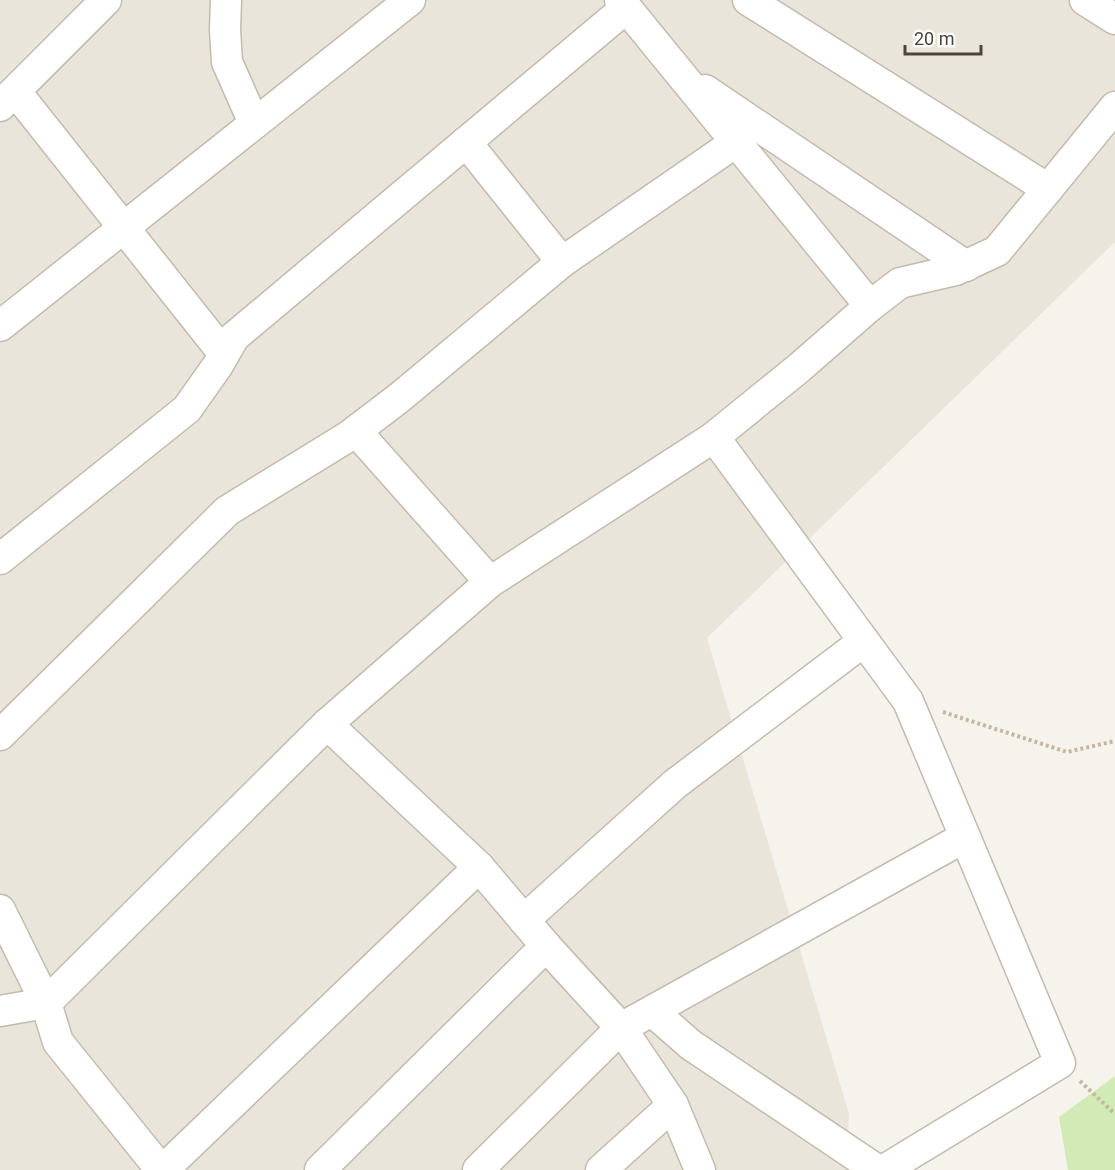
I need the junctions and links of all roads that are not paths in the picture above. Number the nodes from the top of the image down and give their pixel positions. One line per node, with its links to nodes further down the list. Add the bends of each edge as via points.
1 (106, 0): 9 (street)
2 (226, 0): 11 (street, via 227,62)
3 (410, 0): 11 (street)
4 (748, 0): 14 (street)
5 (1084, 0): 7 (street)
6 (623, 4): 8 (street); 12 (street)
7 (1115, 19)
8 (680, 73): 13 (street); 17 (street)
9 (8, 99): 15 (street)
10 (1115, 107): 14 (street)
11 (254, 123): 15 (street)
12 (466, 142): 16 (street); 20 (street, via 234,337)
13 (736, 142): 16 (street); 18 (street)
14 (1048, 189): 17 (street, via 997,251)
15 (124, 226): 19 (street); 20 (street)
16 (562, 262): 21 (street)
17 (966, 266): 18 (street, via 900,283)
18 (870, 306): 22 (street)
19 (0, 326)
20 (224, 354): 23 (street, via 187,409)
21 (356, 431): 24 (street); 27 (street, via 227,512)
22 (714, 437): 24 (street); 25 (street)
23 (0, 559)
24 (490, 582): 26 (street)
25 (864, 641): 28 (street, via 908,701); 31 (street, via 675,784)
26 (327, 724): 29 (street); 33 (street)
27 (0, 735)
28 (965, 837): 35 (street); 44 (street, via 1060,1063)
29 (479, 867): 31 (street); 38 (street)
30 (0, 910): 33 (street)
31 (524, 920): 32 (street)
32 (546, 946): 36 (street); 39 (street)
33 (46, 1003): 34 (street); 38 (street, via 57,1042)
34 (0, 1011)
35 (652, 1011): 36 (street); 43 (street, via 691,1045)
36 (621, 1028): 37 (street); 40 (street)
37 (673, 1105): 41 (street); 42 (street)
38 (162, 1170)
39 (320, 1170)
40 (478, 1170)
41 (601, 1170)
42 (700, 1170)
43 (877, 1170)
44 (884, 1170)

